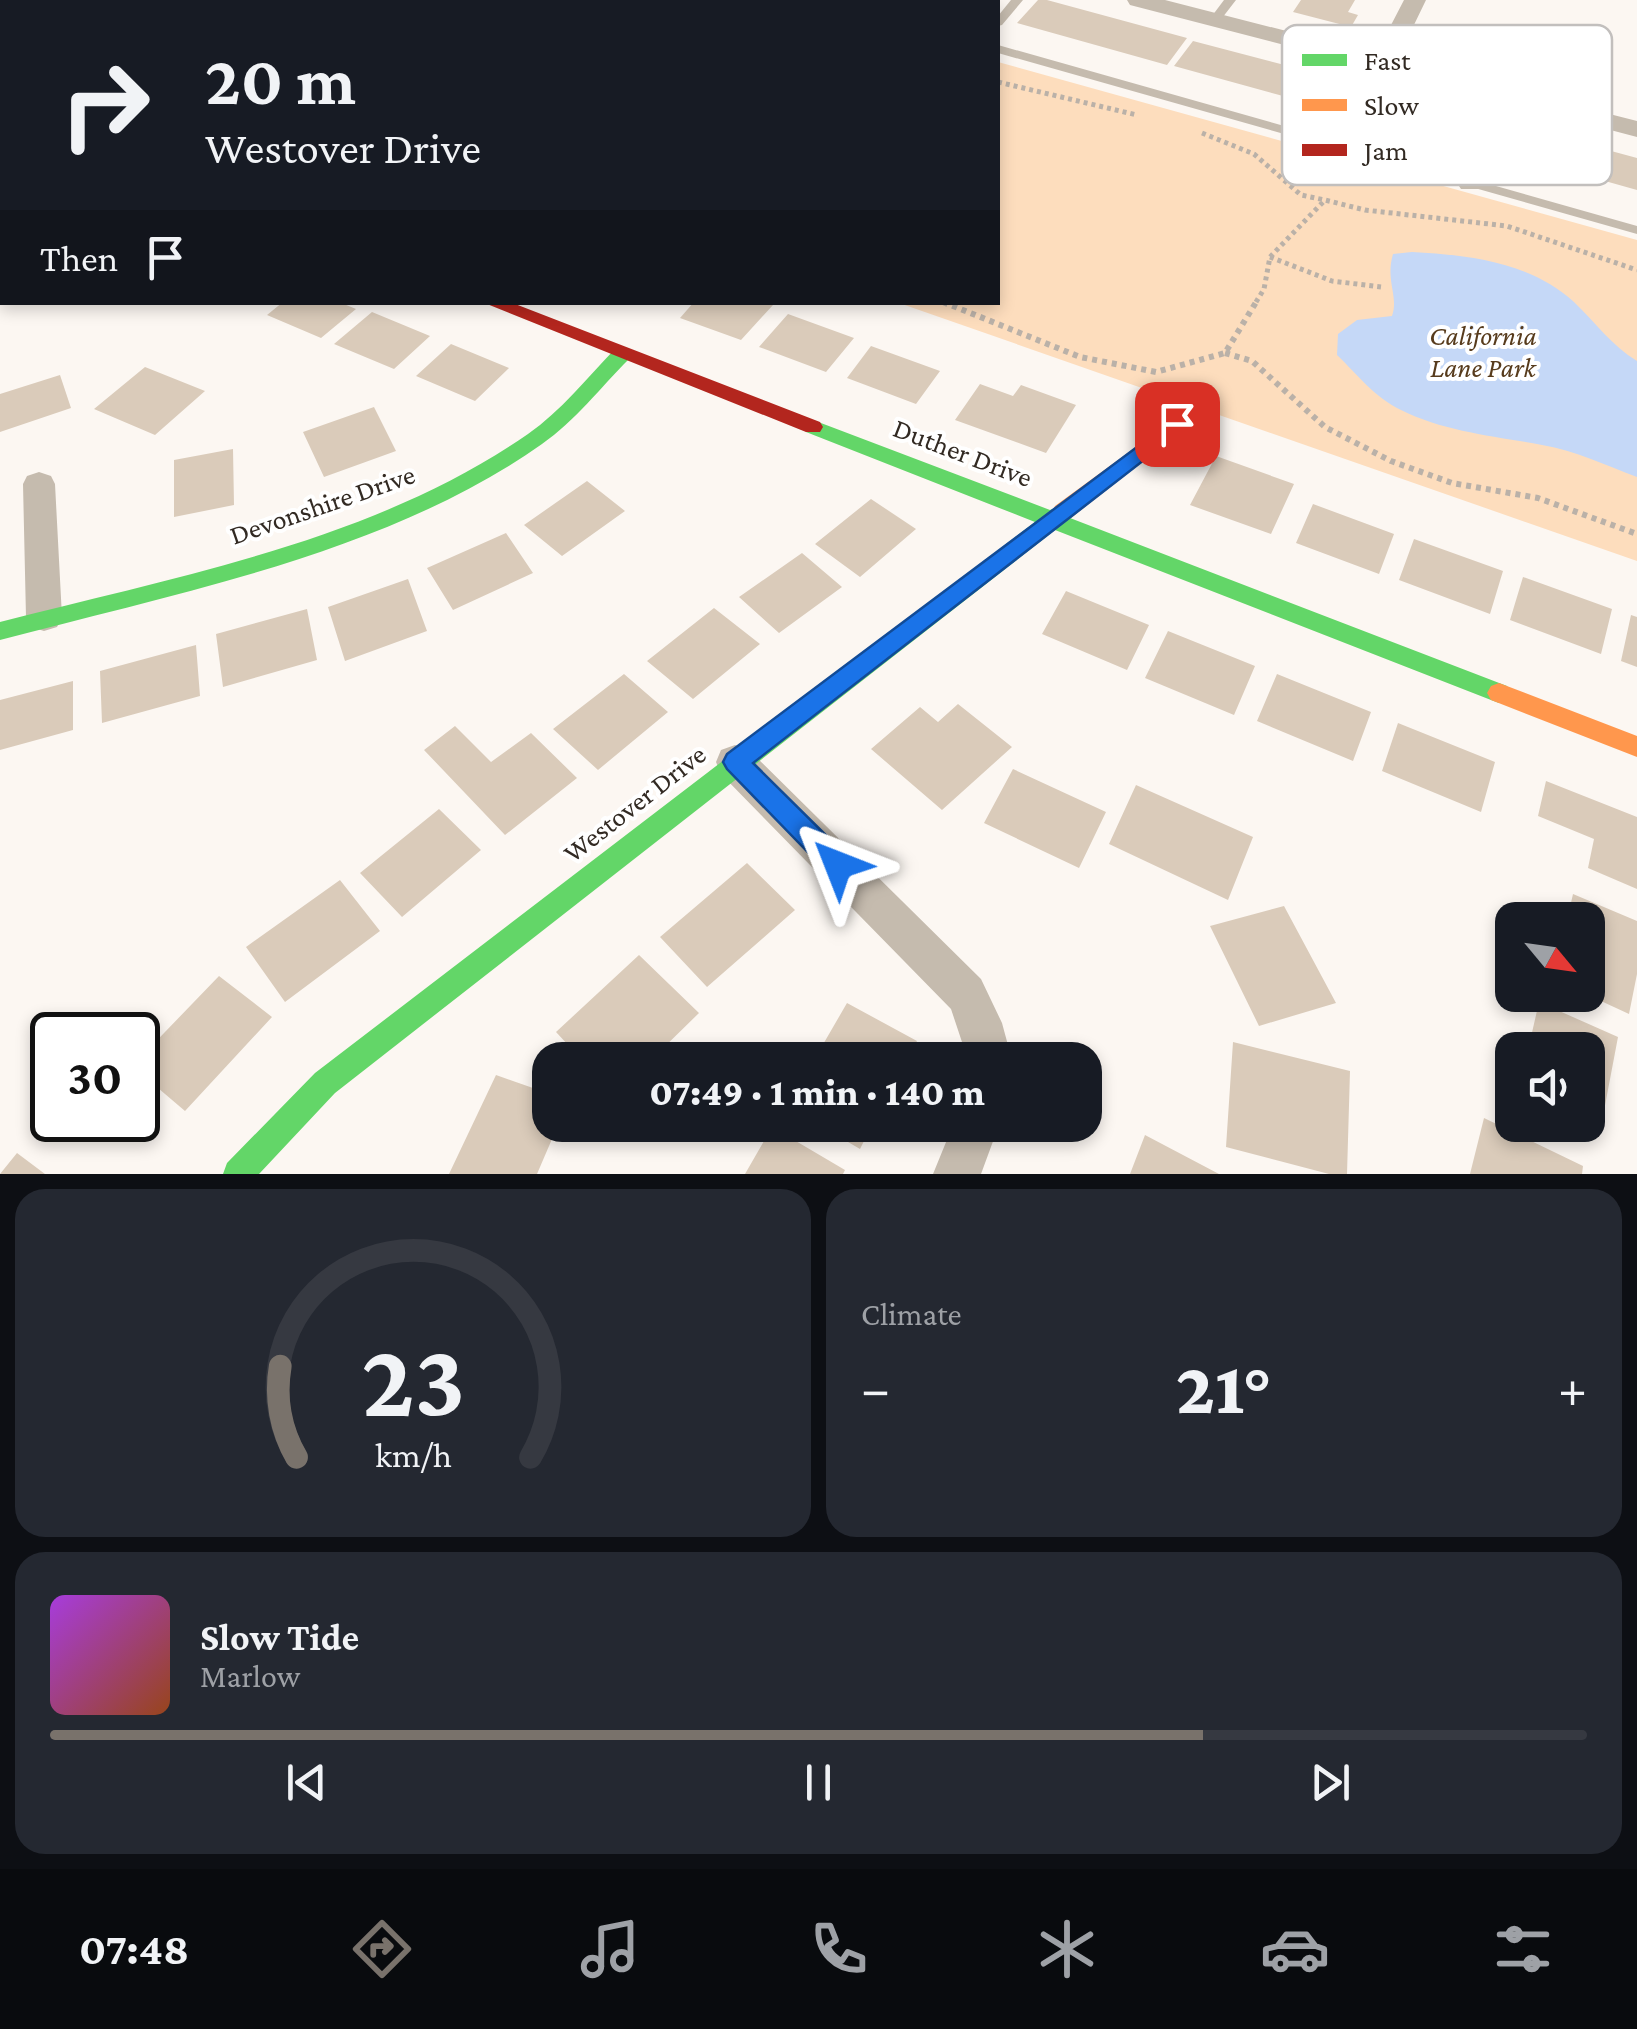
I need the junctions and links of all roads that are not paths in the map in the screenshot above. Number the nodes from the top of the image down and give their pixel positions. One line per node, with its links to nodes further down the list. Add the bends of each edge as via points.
1 (1017, 0): 5 (lane)
2 (1138, 0): 4 (street)
3 (1416, 0): 6 (street)
4 (1223, 10): 7 (street)
5 (1000, 20)
6 (1403, 25)
7 (1282, 30)
8 (1000, 50): 11 (lane)
9 (1612, 123): 10 (street)
10 (1637, 129)
11 (1282, 130)
12 (1477, 185): 13 (lane)
13 (1637, 230)
14 (499, 305): 15 (street, Duther Drive)
15 (622, 354): 18 (street, Duther Drive); 19 (street, Devonshire Drive, via 536,438 426,502 276,556)
16 (1177, 424): 18 (street, Westover Drive)
17 (39, 484): 19 (street)
18 (1054, 519): 21 (street, Duther Drive); 22 (street, Westover Drive)
19 (44, 617): 20 (street, Devonshire Drive)
20 (0, 631)
21 (1637, 747)
22 (736, 762): 23 (street, via 966,994); 25 (street, Westover Drive, via 326,1083)
23 (985, 1042)
24 (969, 1142): 26 (street)
25 (238, 1174)
26 (957, 1174)

